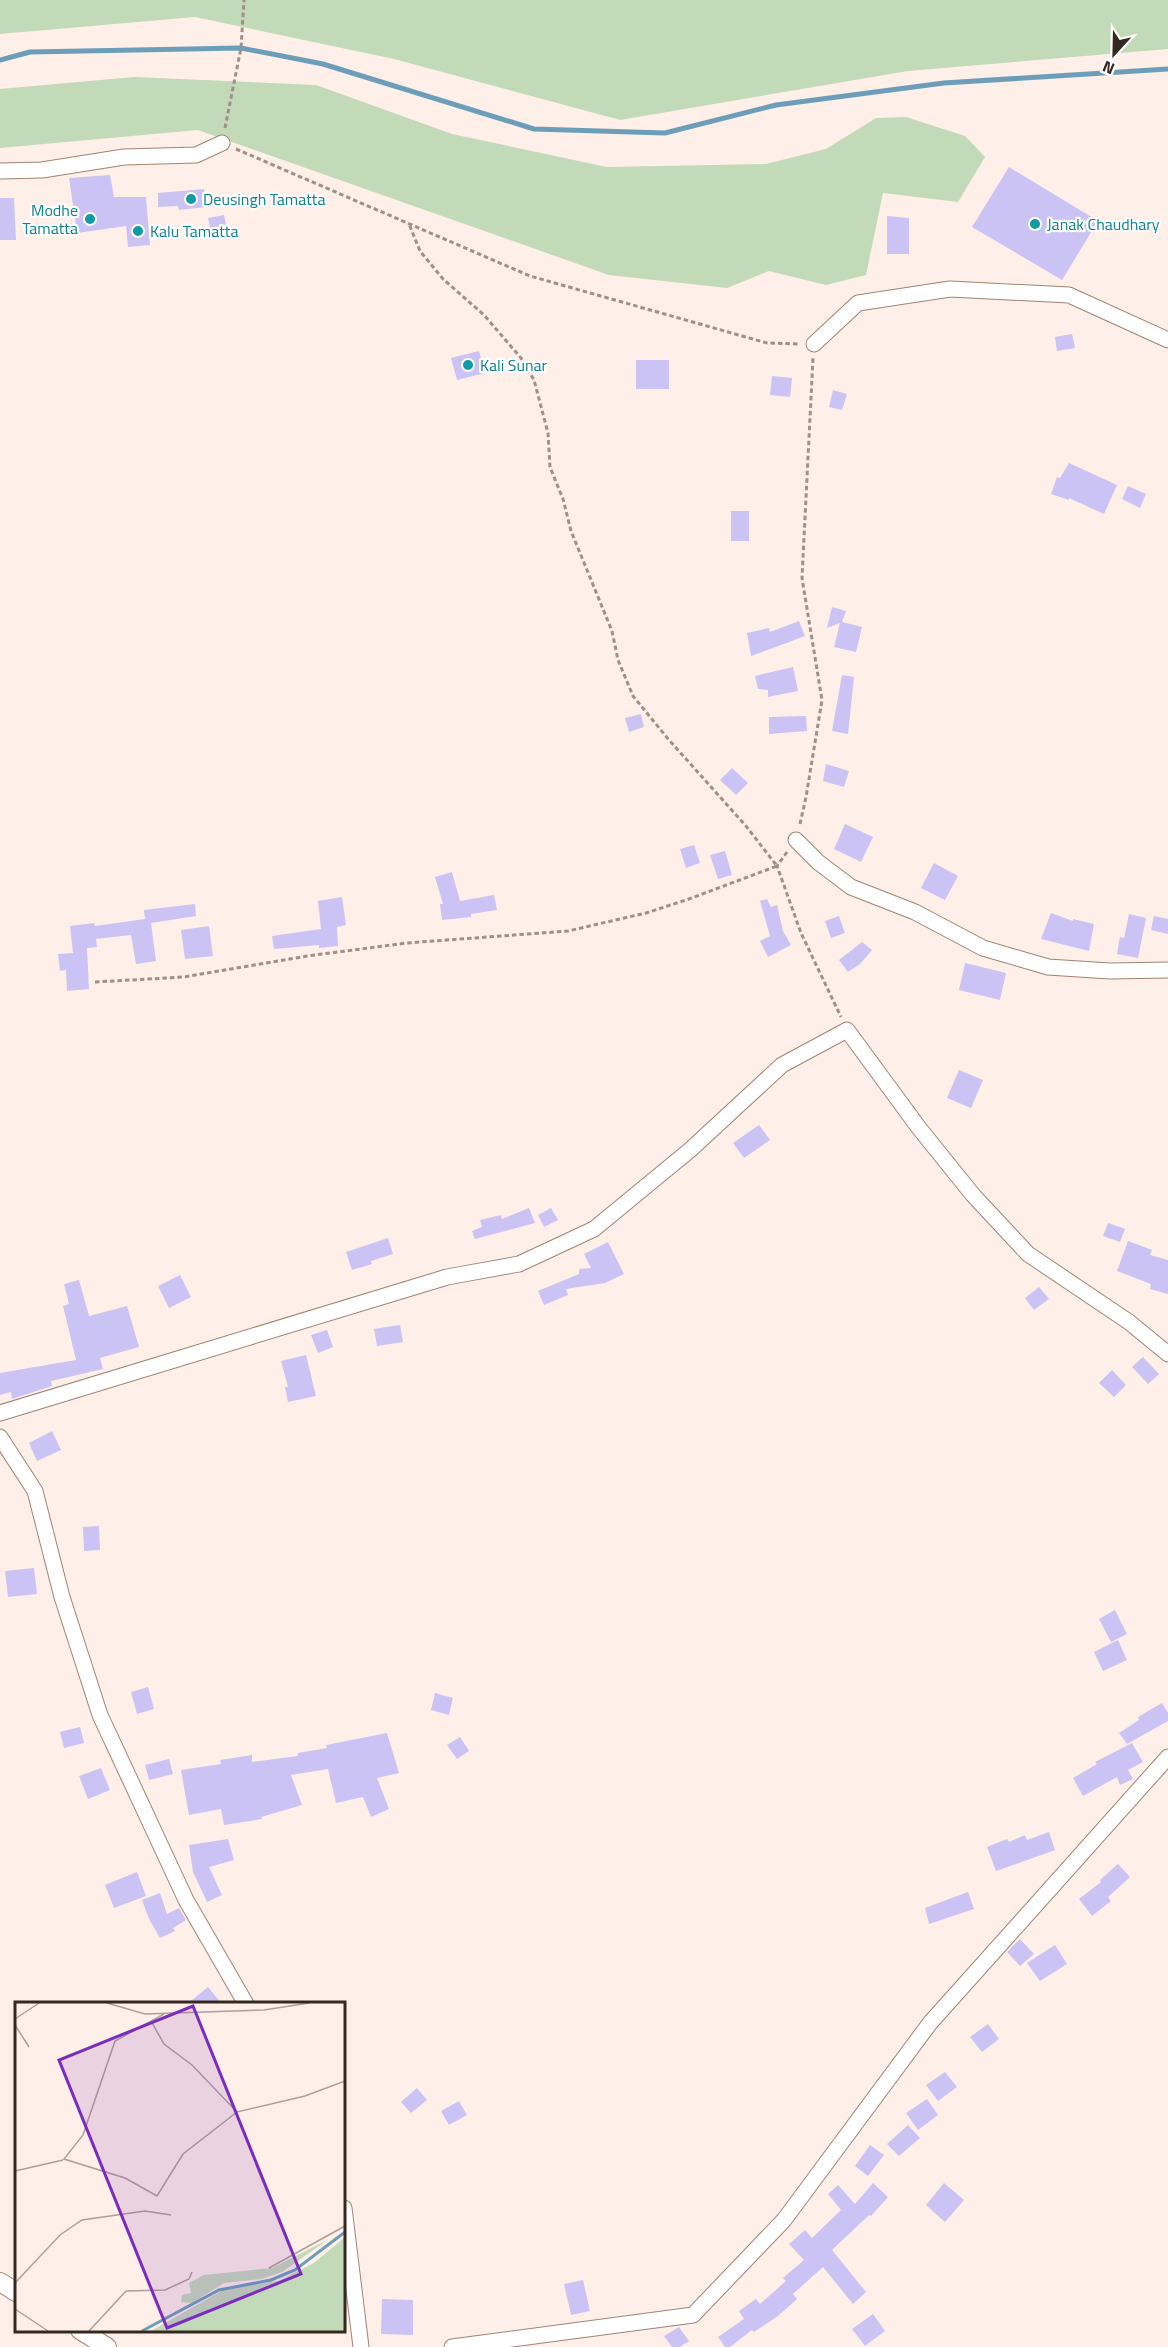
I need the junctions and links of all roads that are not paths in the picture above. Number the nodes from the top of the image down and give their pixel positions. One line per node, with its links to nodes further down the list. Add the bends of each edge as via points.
1 (222, 143): 2 (street, via 196,155 124,157 42,170)
2 (0, 171)
3 (1168, 340): 4 (street, via 1069,295 950,290 858,303)
4 (814, 344)
5 (796, 840): 6 (street, via 851,887 915,912 983,948 1048,967)
6 (1168, 970)
7 (1168, 1354): 8 (street, via 1129,1322 1028,1254 973,1195 847,1030 782,1065 690,1150 594,1228 519,1264 447,1277)
8 (0, 1413)
9 (0, 1437): 11 (street, via 35,1491 62,1597 100,1715 186,1900)
10 (1168, 1757): 18 (street, via 930,2023 784,2220 693,2315)
11 (245, 2002)
12 (345, 2216): 17 (street)
13 (0, 2282): 14 (street)
14 (15, 2291)
15 (82, 2332): 16 (street)
16 (107, 2347)
17 (361, 2347)
18 (452, 2347)

